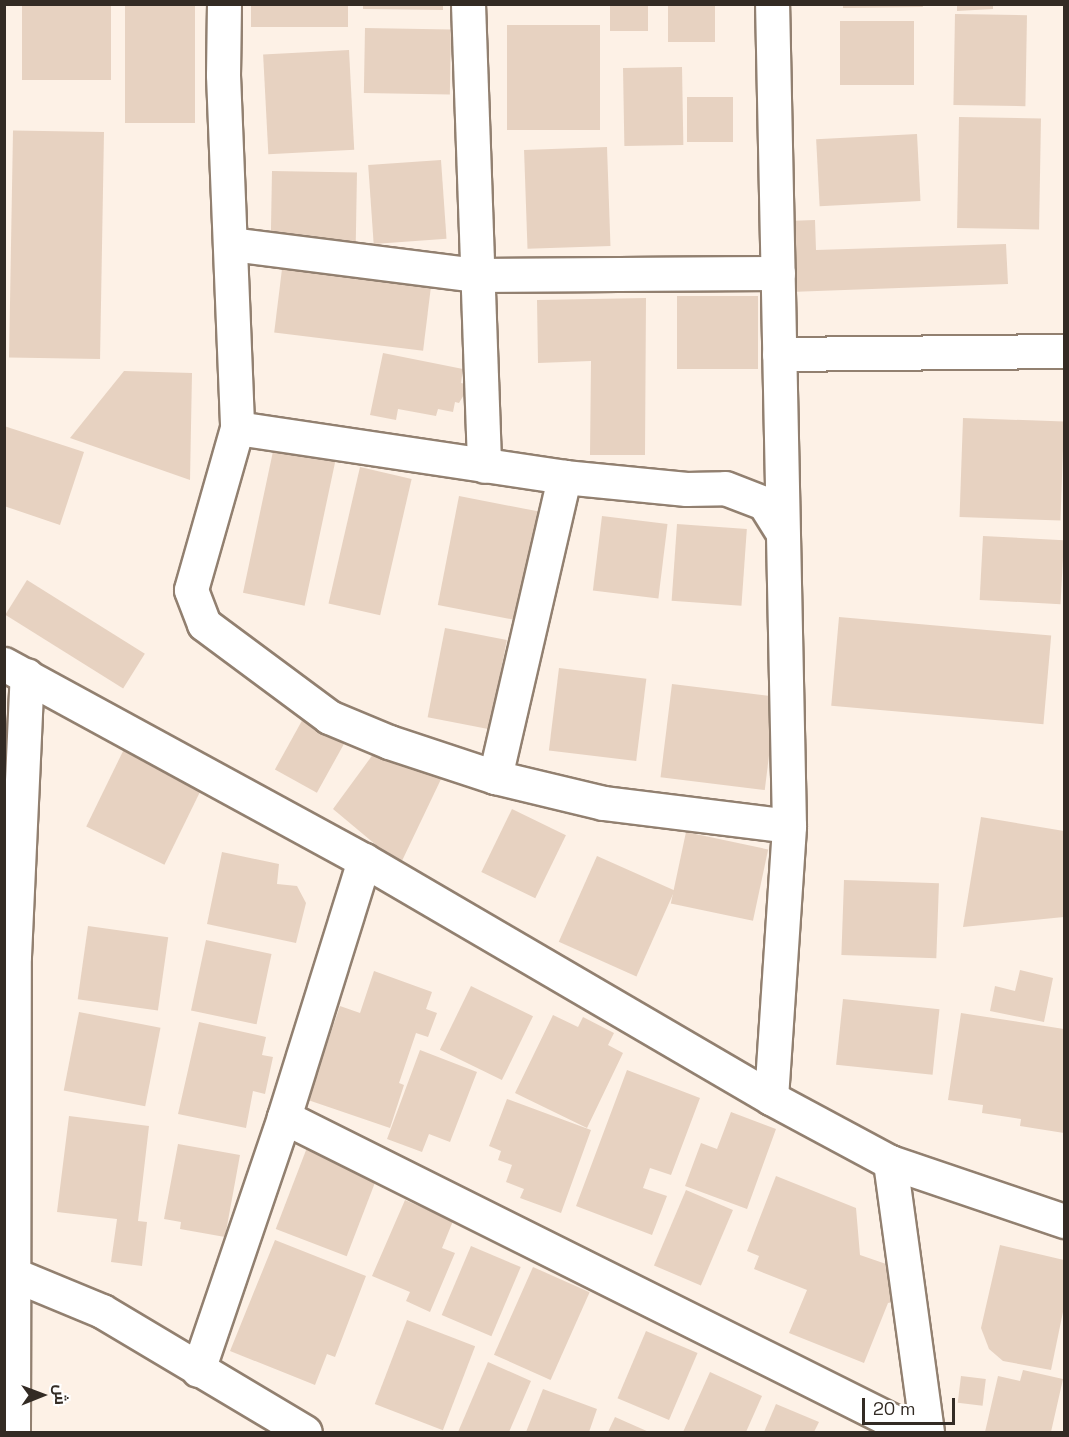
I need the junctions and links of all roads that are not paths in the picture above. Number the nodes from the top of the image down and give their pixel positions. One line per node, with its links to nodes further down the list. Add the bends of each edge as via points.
1 (224, 4): 4 (street)
2 (468, 4): 6 (street)
3 (772, 4): 5 (street)
4 (231, 244): 6 (street); 9 (street)
5 (778, 273): 6 (street); 8 (street)
6 (477, 275): 10 (street)
7 (1065, 351): 8 (street)
8 (779, 354): 12 (street)
9 (237, 428): 10 (street); 14 (street, via 191,590 204,624 329,717 389,742)
10 (484, 466): 11 (street)
11 (564, 477): 12 (street, via 686,489 725,488 764,503); 14 (street)
12 (782, 532): 15 (street)
13 (16, 670): 16 (street); 17 (street)
14 (495, 777): 15 (street, via 603,803)
15 (789, 826): 18 (street)
16 (364, 860): 18 (street); 19 (street)
17 (10, 956): 21 (street)
18 (771, 1098): 20 (street)
19 (284, 1117): 24 (street); 28 (street)
20 (890, 1162): 22 (street); 29 (street)
21 (10, 1169): 23 (street)
22 (1065, 1221)
23 (15, 1275): 24 (street, via 102,1311); 25 (street)
24 (198, 1370): 27 (street)
25 (9, 1386): 26 (street)
26 (13, 1432)
27 (305, 1432)
28 (915, 1432)
29 (927, 1432)

